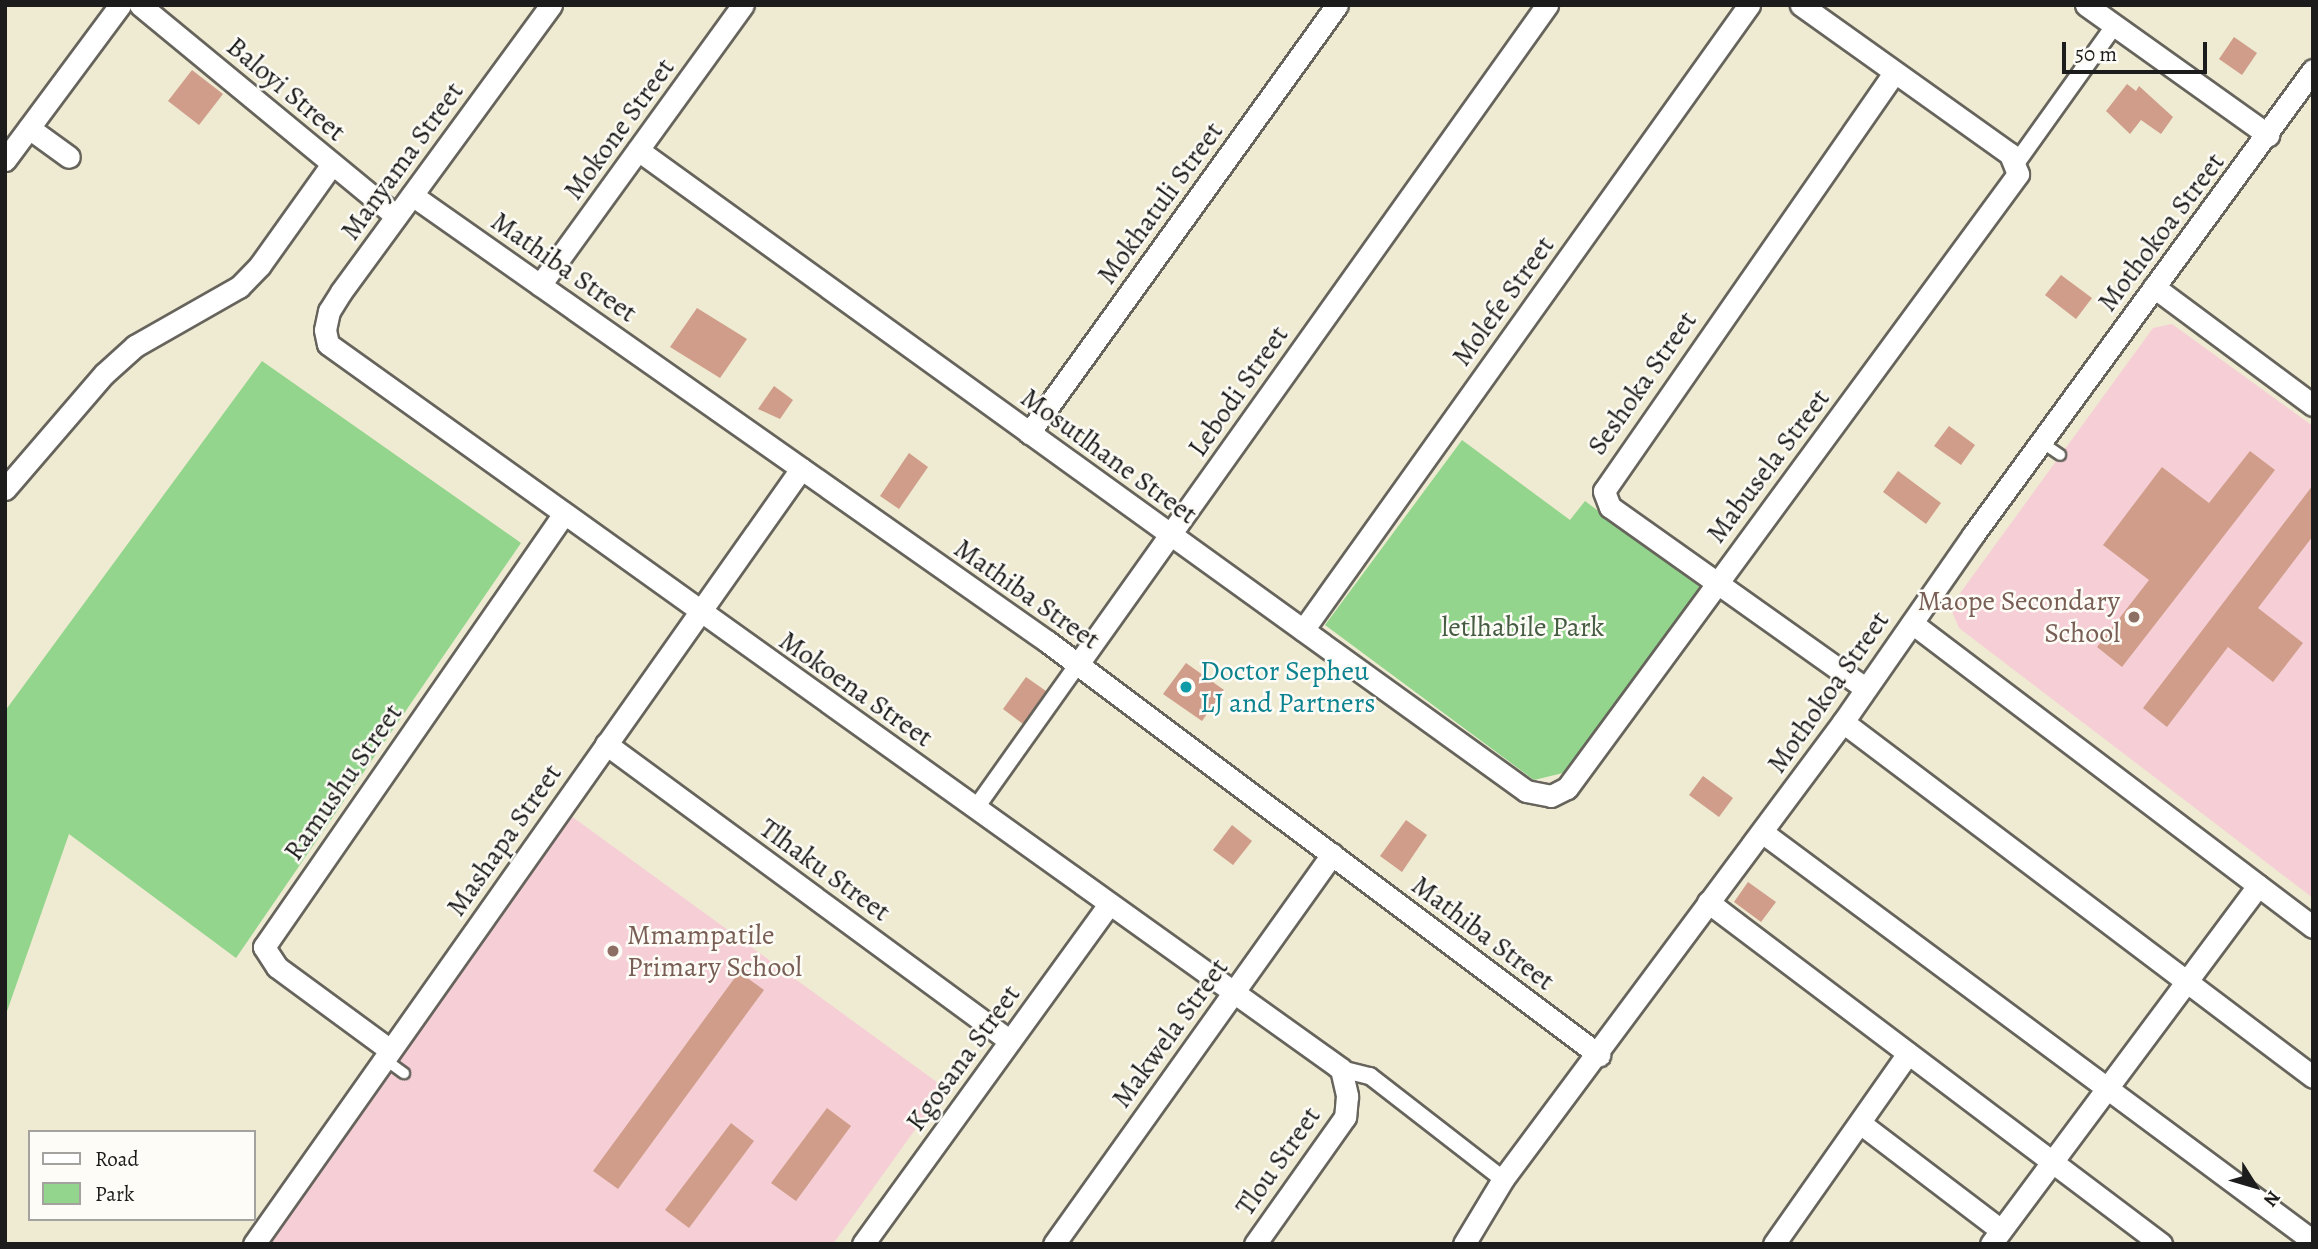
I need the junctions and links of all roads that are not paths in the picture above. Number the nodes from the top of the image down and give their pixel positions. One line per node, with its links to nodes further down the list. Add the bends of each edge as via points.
1 (120, 5): 13 (street)
2 (140, 5): 19 (street, Baloyi Street)
3 (551, 5): 20 (street, Manyama Street)
4 (743, 5): 15 (street, Mokone Street)
5 (1337, 5): 26 (street, Mokhatuli Street)
6 (1547, 5): 32 (street, Lebodi Street)
7 (1749, 5): 36 (street, Molefe Street)
8 (1801, 5): 12 (street)
9 (2086, 5): 10 (street)
10 (2114, 26): 14 (street); 18 (street)
11 (2313, 71): 14 (street, Mothokoa Street)
12 (1894, 73): 18 (street); 33 (street, Seshoka Street, via 1604,491 1609,507)
13 (29, 128): 16 (street); 17 (street)
14 (2268, 135): 23 (street, Mothokoa Street)
15 (638, 150): 22 (street, Mokone Street); 26 (street, Mosutlhane Street)
16 (69, 157)
17 (5, 160)
18 (2017, 162): 33 (street, Mabusela Street, via 2018,174 2012,184)
19 (337, 168): 21 (street, Baloyi Street); 30 (street, via 239,287 135,346 104,374)
20 (412, 195): 21 (street, Manyama Street); 22 (street, Mathiba Street)
21 (396, 216): 24 (street, Manyama Street, via 329,311 324,330)
22 (540, 285): 29 (street, Mathiba Street)
23 (2154, 287): 25 (street); 27 (street, Mothokoa Street)
24 (338, 355): 31 (street, Mokoena Street)
25 (2313, 405)
26 (1029, 433): 32 (street, Mosutlhane Street)
27 (2041, 442): 28 (lane); 35 (street, Mothokoa Street)
28 (2060, 455)
29 (801, 469): 34 (street, Mashapa Street); 37 (street, Mathiba Street)
30 (5, 489)
31 (563, 515): 34 (street, Mokoena Street); 52 (street, Ramushu Street, via 264,947 277,967)
32 (1170, 535): 36 (street, Mosutlhane Street); 37 (street, Lebodi Street)
33 (1718, 581): 38 (street, Seshoka Street); 41 (street, Mabusela Street, via 1567,788)
34 (700, 613): 40 (street, Mashapa Street); 42 (street, Mokoena Street)
35 (1912, 623): 38 (street, Mothokoa Street); 45 (street)
36 (1303, 630): 41 (street, Mosutlhane Street, via 1526,791)
37 (1078, 664): 42 (street, Lebodi Street); 44 (street, Mathiba Street)
38 (1865, 688): 39 (street, Mothokoa Street)
39 (1843, 722): 43 (street, Mothokoa Street); 49 (street)
40 (606, 744): 51 (street, Tlhaku Street); 52 (street, Mashapa Street)
41 (1551, 796)
42 (975, 809): 47 (street, Mokoena Street)
43 (1762, 832): 46 (street, Mothokoa Street); 58 (street)
44 (1332, 854): 50 (street, Makwela Street); 54 (street, Mathiba Street)
45 (2258, 886): 48 (street); 49 (street)
46 (1708, 902): 53 (street); 54 (street, Mothokoa Street)
47 (1109, 904): 50 (street, Mokoena Street); 51 (street, Kgosana Street)
48 (2313, 927)
49 (2185, 984): 57 (street); 58 (street)
50 (1233, 993): 55 (street, Mokoena Street); 67 (street, Makwela Street)
51 (1010, 1041): 66 (street, Kgosana Street)
52 (386, 1054): 56 (lane); 65 (street, Mashapa Street)
53 (1908, 1054): 59 (street); 60 (street)
54 (1599, 1055): 61 (street, Mothokoa Street)
55 (1341, 1069): 61 (street, via 1370,1076); 68 (street, Tlou Street, via 1348,1096 1345,1117)
56 (404, 1073)
57 (2313, 1077)
58 (2108, 1088): 60 (street); 64 (street)
59 (1860, 1123): 62 (street); 63 (street)
60 (2051, 1164): 62 (street); 70 (street)
61 (1503, 1179): 69 (street, Mothokoa Street)
62 (1996, 1237)
63 (1780, 1241)
64 (2313, 1241)
65 (254, 1244)
66 (863, 1244)
67 (1054, 1244)
68 (1255, 1244)
69 (1464, 1244)
70 (2161, 1244)

